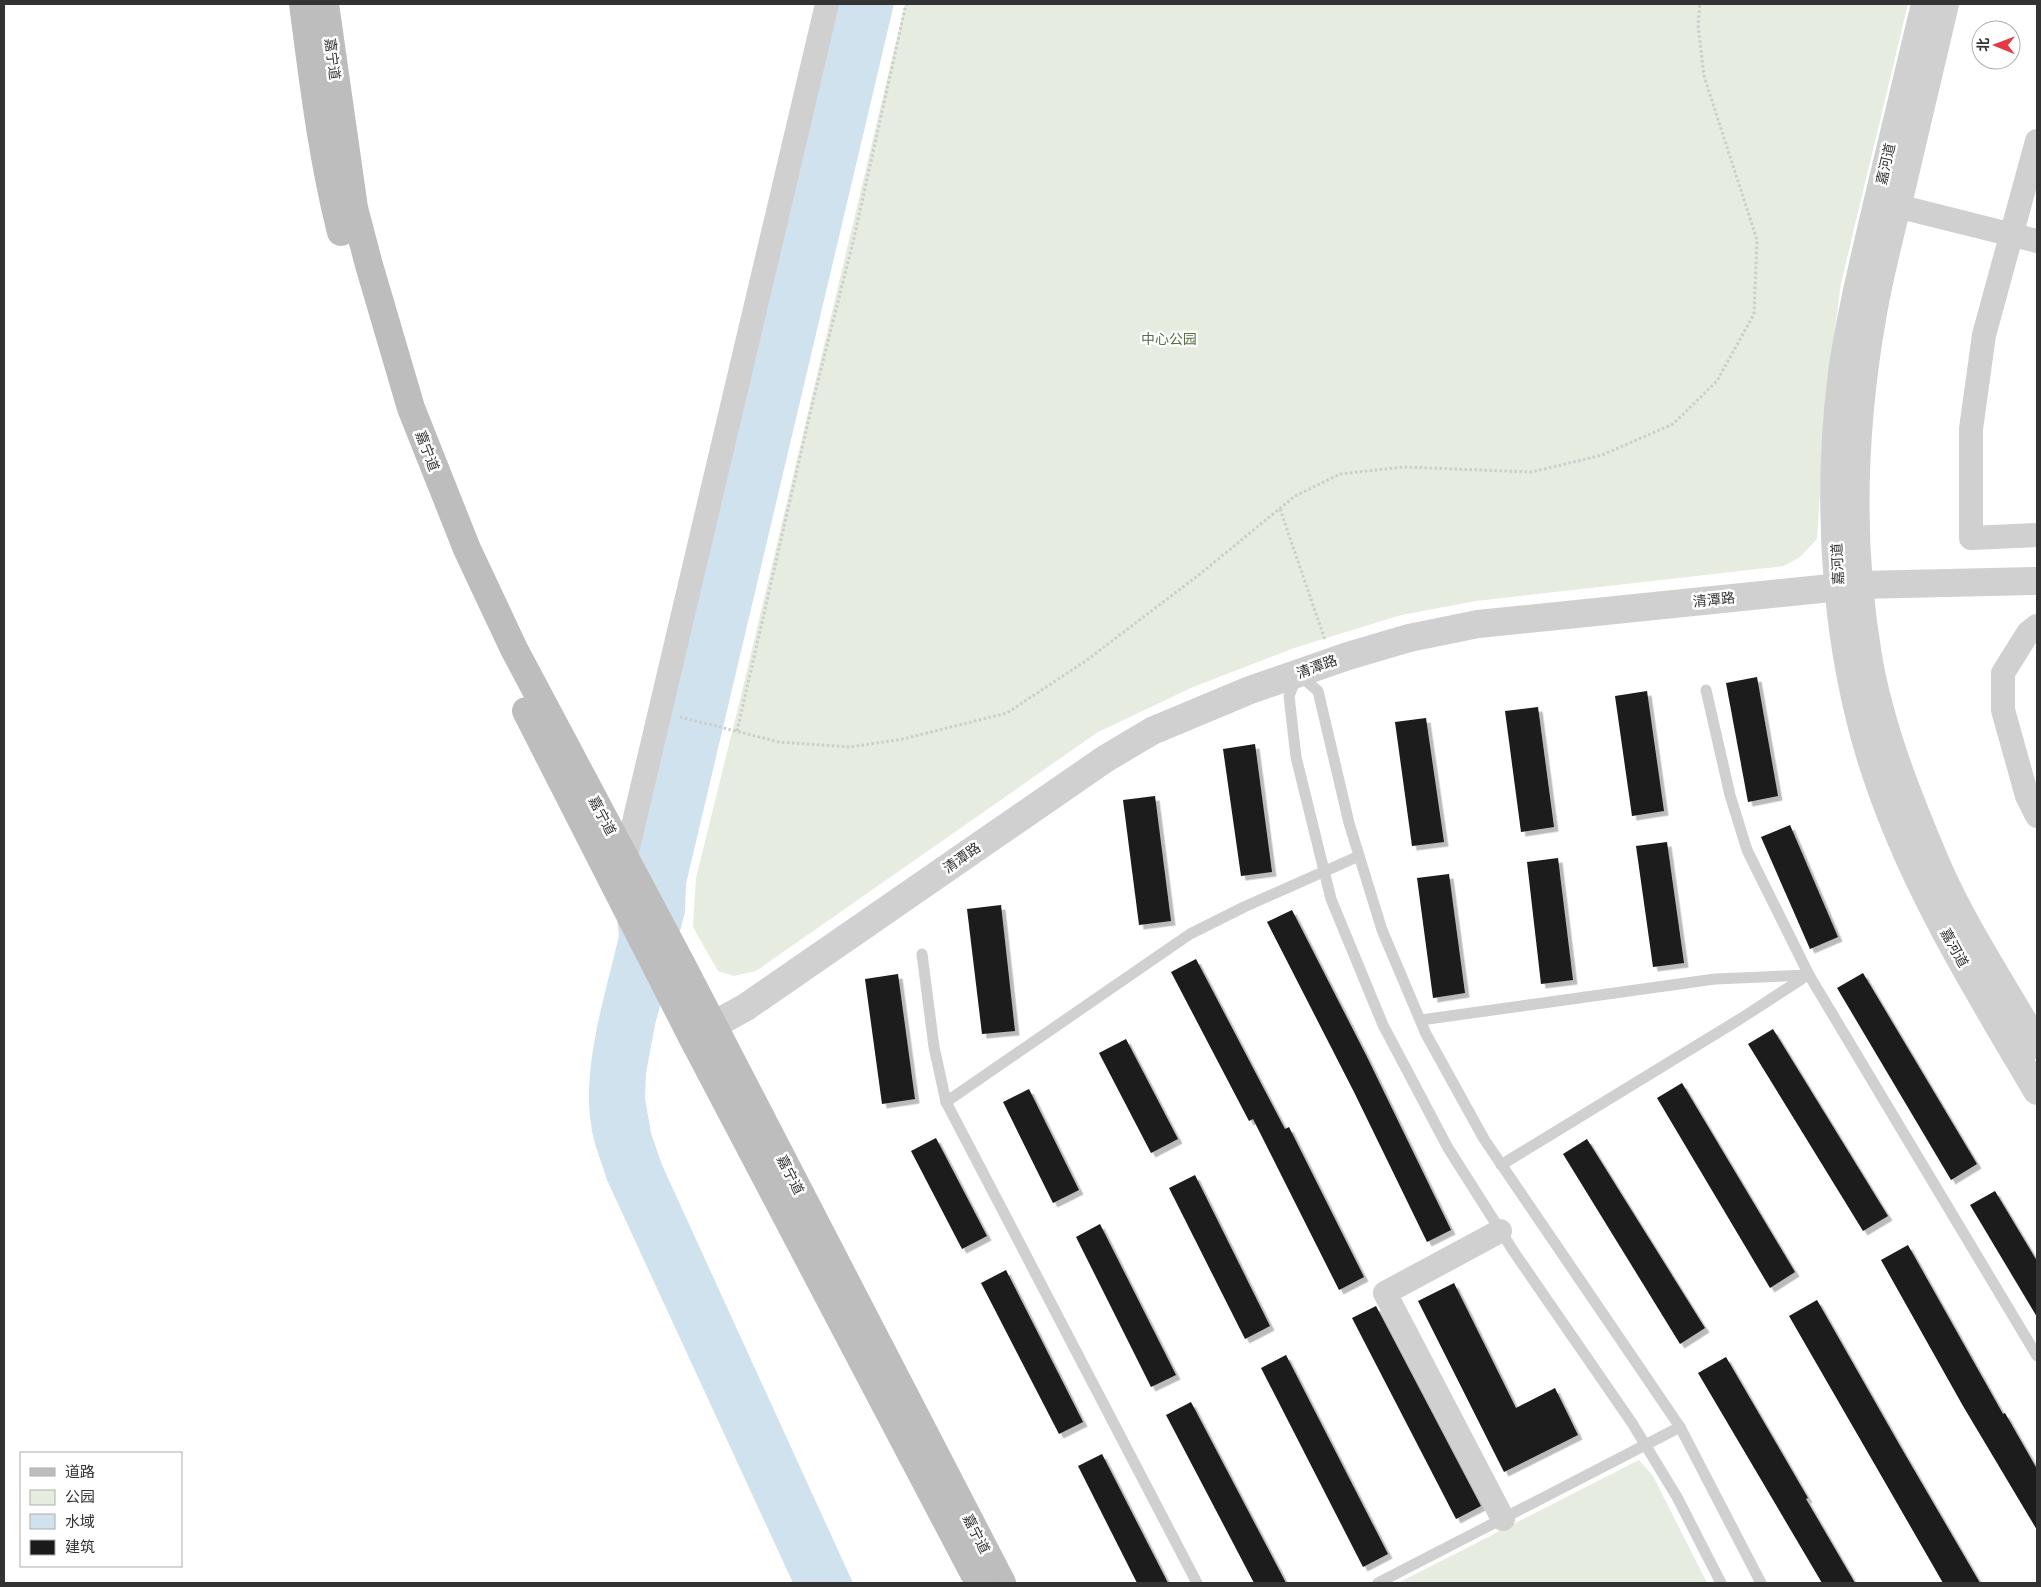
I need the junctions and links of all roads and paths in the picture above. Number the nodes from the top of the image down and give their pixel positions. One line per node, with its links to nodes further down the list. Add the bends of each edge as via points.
1 (303, 4): 29 (main road, 嘉宁道, via 336,211 394,412 430,508 475,608 616,889 672,996)
2 (325, 4): 24 (main road, 嘉宁道, via 354,208 411,408 448,504 494,606)
3 (827, 4): 20 (street)
4 (906, 4): 21 (path)
5 (1700, 4): 12 (path, via 1698,25 1704,76 1757,240 1754,314 1717,381 1673,424 1602,455 1532,472 1403,467 1340,474 1295,496)
6 (1925, 4): 15 (street, 嘉河道, via 1863,264 1843,370 1835,481)
7 (1945, 4): 9 (street, 嘉河道)
8 (2037, 141): 10 (street)
9 (1897, 206): 10 (street); 15 (street, 嘉河道, via 1872,313 1861,392 1856,463 1857,544)
10 (2011, 235): 11 (street); 13 (street, via 1984,335 1971,429 1972,538)
11 (2037, 241)
12 (1280, 508): 17 (path); 21 (path, via 1087,660 1007,713 850,747 779,742)
13 (2037, 535)
14 (2037, 581): 15 (street, 清潭路)
15 (1849, 586): 17 (street, 清潭路, via 1478,624 1409,638); 30 (street, 嘉河道, via 1891,746 1915,812 1956,904); 31 (street, 嘉河道, via 1843,627 1858,710 1889,811 1945,931)
16 (2037, 626): 22 (street, via 2028,632 2003,673 2003,710 2027,796)
17 (1333, 662): 18 (street, 清潭路)
18 (1298, 674): 23 (lane, via 1318,691); 25 (lane, via 1289,696 1296,757); 29 (street, 清潭路, via 1250,690 1152,731 1105,759 746,1007)
19 (1706, 690): 27 (lane, via 1730,795 1747,850)
20 (660, 712): 21 (path); 24 (street)
21 (737, 731)
22 (2037, 816)
23 (1359, 856): 25 (lane); 28 (lane, via 1382,930)
24 (625, 860): 29 (main road, 嘉宁道, via 683,968)
25 (1324, 871): 32 (lane, via 1190,934); 34 (lane, via 1331,899 1383,1025 1448,1148)
26 (922, 954): 32 (lane, via 934,1047)
27 (1809, 975): 28 (lane, via 1715,979); 33 (lane); 35 (lane)
28 (1421, 1020): 33 (lane)
29 (703, 1031): 39 (main road, 嘉宁道); 40 (main road, 嘉宁道)
30 (2037, 1045)
31 (2037, 1091)
32 (946, 1102): 41 (lane)
33 (1501, 1165): 36 (lane)
34 (1500, 1230): 37 (lane); 38 (street, via 1385,1293)
35 (2037, 1356)
36 (1680, 1427): 37 (lane); 44 (lane)
37 (1645, 1445): 38 (lane); 43 (lane, via 1677,1497)
38 (1503, 1519): 42 (lane)
39 (979, 1583)
40 (1002, 1583)
41 (1197, 1583)
42 (1378, 1583)
43 (1721, 1583)
44 (1761, 1583)

